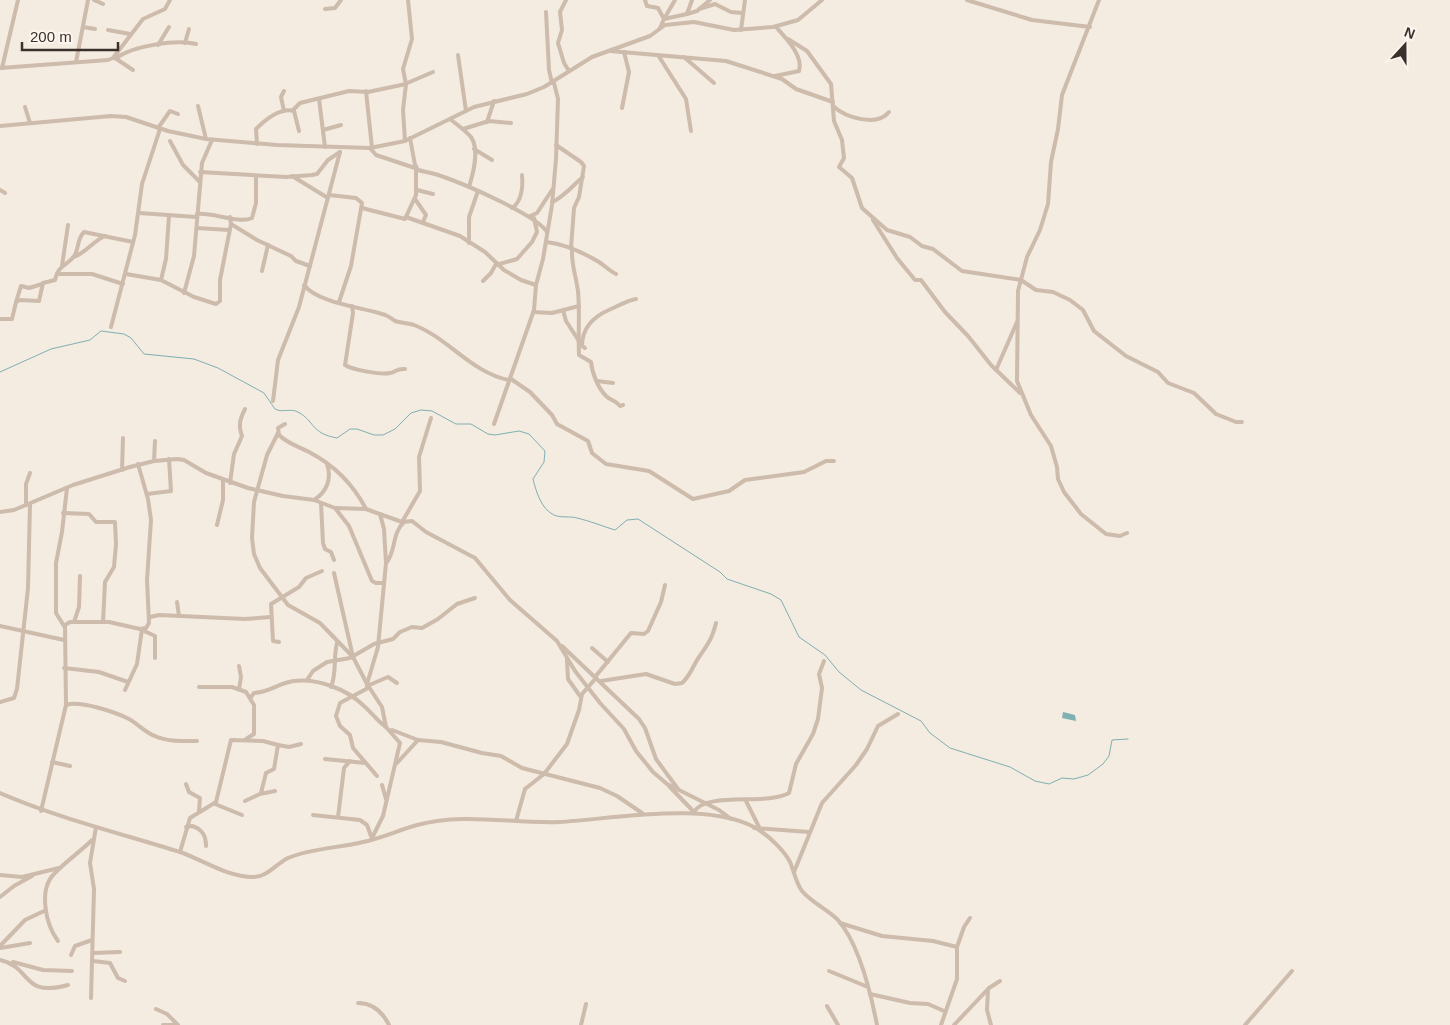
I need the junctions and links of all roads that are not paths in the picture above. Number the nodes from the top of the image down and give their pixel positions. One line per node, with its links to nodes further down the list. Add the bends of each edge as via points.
1 (18, 0): 44 (street)
2 (88, 0): 23 (street)
3 (94, 0): 16 (street)
4 (170, 0): 32 (street, via 165,9 143,19)
5 (341, 0): 17 (street, via 335,8)
6 (408, 0): 51 (street, via 412,39 404,64)
7 (566, 0): 46 (street, via 560,12 562,30 558,43)
8 (645, 0): 22 (street, via 647,6 658,8)
9 (675, 0): 22 (street)
10 (692, 0): 21 (street)
11 (710, 0): 18 (street)
12 (745, 0): 20 (street)
13 (822, 0): 25 (street, via 798,20)
14 (967, 0): 27 (street, via 1032,20)
15 (1099, 0): 27 (street)
16 (103, 4)
17 (325, 8)
18 (700, 9): 20 (street, via 714,4); 21 (street)
19 (546, 12): 49 (street, via 548,70)
20 (742, 13): 31 (street)
21 (687, 14): 22 (street)
22 (664, 19): 26 (street)
23 (83, 27): 28 (street); 43 (street)
24 (169, 27): 36 (street)
25 (776, 27): 31 (street); 33 (street)
26 (660, 28): 31 (street, via 668,24 694,22); 37 (street, via 650,36)
27 (1090, 28): 136 (street, via 1062,95 1048,204)
28 (95, 29)
29 (189, 29): 34 (street)
30 (108, 30): 32 (street)
31 (741, 30)
32 (130, 34): 42 (street)
33 (788, 39): 48 (street, via 801,62 799,71); 56 (street, via 814,59 831,84)
34 (185, 43): 35 (street); 36 (street)
35 (196, 44)
36 (158, 45): 42 (street)
37 (607, 51): 38 (street); 46 (street)
38 (624, 52): 40 (street); 59 (street, via 629,72)
39 (458, 54): 61 (street)
40 (658, 55): 41 (street); 75 (street, via 686,99)
41 (684, 57): 48 (street, via 726,61); 50 (street)
42 (115, 58): 43 (street); 45 (street)
43 (76, 62): 44 (street)
44 (1, 68)
45 (134, 70)
46 (569, 71): 49 (street)
47 (434, 72): 51 (street)
48 (775, 76): 56 (street, via 796,89)
49 (553, 83): 55 (street, via 527,94); 82 (street, via 558,99)
50 (714, 83)
51 (405, 84): 53 (street); 80 (street)
52 (284, 91): 62 (street, via 281,96)
53 (366, 91): 54 (street, via 349,91); 85 (street)
54 (319, 98): 60 (street, via 300,103); 73 (street)
55 (494, 101): 61 (street); 66 (street)
56 (833, 104): 63 (street, via 840,111 865,120 884,117); 110 (street, via 834,122 842,140 844,158 839,167 851,176 860,206)
57 (198, 106): 77 (street)
58 (25, 107): 68 (street)
59 (622, 108)
60 (293, 110): 62 (street); 74 (street)
61 (466, 110): 65 (street)
62 (284, 111): 81 (street, via 271,116 256,129)
63 (889, 112)
64 (178, 114): 71 (street, via 170,111)
65 (450, 118): 72 (street); 76 (street)
66 (487, 122): 67 (street); 72 (street)
67 (511, 122)
68 (30, 123): 70 (street); 71 (street, via 111,116 126,117)
69 (341, 125): 73 (street)
70 (0, 126)
71 (159, 128): 77 (street); 108 (street, via 142,184)
72 (463, 129): 86 (street)
73 (323, 130): 83 (street)
74 (299, 131)
75 (691, 131)
76 (410, 138): 80 (street); 89 (street)
77 (206, 139): 78 (street)
78 (212, 140): 81 (street); 90 (street)
79 (170, 141): 95 (street, via 183,165)
80 (405, 141): 85 (street)
81 (257, 144): 83 (street)
82 (556, 146): 94 (street, via 581,162); 97 (street)
83 (325, 147): 84 (street)
84 (344, 148): 85 (street); 87 (street)
85 (371, 148): 89 (street, via 376,155)
86 (474, 148): 88 (street); 96 (street)
87 (340, 152): 93 (street, via 328,160 317,174); 103 (street)
88 (492, 160)
89 (415, 167): 96 (street); 99 (street)
90 (200, 172): 92 (street); 95 (street)
91 (522, 175): 107 (street, via 523,188 516,206)
92 (256, 176): 93 (street); 112 (street, via 256,203 252,218)
93 (292, 176): 103 (street)
94 (583, 176): 105 (street, via 561,198); 126 (street, via 574,208)
95 (199, 181): 109 (street)
96 (469, 187): 100 (street)
97 (553, 188): 105 (street); 114 (street)
98 (0, 190): 101 (street)
99 (417, 190): 102 (street); 104 (street)
100 (478, 191): 107 (street); 124 (street, via 469,217)
101 (5, 193)
102 (433, 194)
103 (328, 196): 106 (street, via 359,199); 130 (street)
104 (415, 199): 113 (street); 115 (street, via 426,214)
105 (552, 202): 120 (street)
106 (362, 208): 113 (street); 145 (street, via 351,266)
107 (512, 208): 114 (street)
108 (138, 213): 111 (street); 122 (street)
109 (196, 215): 111 (street); 112 (street); 118 (street)
110 (870, 215): 136 (street, via 892,232 934,250 962,271); 158 (street, via 897,258 915,280 921,281)
111 (169, 216): 135 (street)
112 (230, 217): 116 (street)
113 (406, 217): 115 (street)
114 (531, 218): 120 (street, via 543,224); 128 (street, via 536,232 532,242 519,257)
115 (423, 222): 124 (street, via 456,234)
116 (231, 224): 119 (street); 125 (street)
117 (68, 226): 129 (street)
118 (196, 228): 119 (street); 142 (street, via 194,256)
119 (229, 230): 142 (street, via 218,303 212,305)
120 (548, 232): 123 (street)
121 (104, 236): 122 (street); 127 (street, via 88,250); 127 (street, via 83,233)
122 (133, 242): 133 (street)
123 (546, 242): 126 (street); 141 (street)
124 (470, 243): 128 (street)
125 (268, 245): 130 (street); 131 (street)
126 (571, 248): 134 (street); 147 (street)
127 (73, 257): 129 (street)
128 (496, 264): 137 (street, via 492,273); 141 (street, via 516,278)
129 (62, 266): 132 (street)
130 (310, 266): 140 (street)
131 (262, 271)
132 (56, 274): 138 (street, via 55,280); 139 (street, via 96,275)
133 (126, 274): 135 (street); 139 (street)
134 (616, 274)
135 (161, 280): 142 (street)
136 (1021, 280): 152 (street); 167 (street, via 1036,290 1053,292 1070,300 1083,310 1094,331 1126,356 1158,372 1166,382 1194,393 1216,414)
137 (482, 281)
138 (42, 284): 144 (street, via 29,288 21,286); 144 (street, via 38,302 21,299)
139 (123, 284): 154 (street)
140 (304, 284): 145 (street, via 310,292); 163 (street, via 277,366)
141 (536, 285): 149 (street)
142 (184, 293)
143 (636, 299): 153 (street, via 603,311)
144 (16, 302): 151 (street, via 12,319)
145 (339, 302): 146 (street)
146 (352, 306): 157 (street, via 345,365 361,371 388,373 398,368); 159 (street, via 416,326 473,364 499,378)
147 (579, 306): 148 (street); 150 (street)
148 (563, 310): 149 (street); 155 (street)
149 (533, 312): 159 (street)
150 (580, 316): 153 (street); 155 (street)
151 (0, 319)
152 (1018, 320): 158 (street); 162 (street, via 1017,381)
153 (589, 325): 156 (street, via 583,335 582,346)
154 (111, 327)
155 (579, 341): 160 (street, via 579,355 591,362)
156 (585, 348)
157 (405, 369)
158 (996, 370): 162 (street)
159 (510, 379): 169 (street); 175 (street, via 530,392 558,425 588,442 592,453 606,464 649,470 693,499 729,491 745,480 804,472 826,461)
160 (597, 381): 161 (street); 164 (street, via 606,396)
161 (613, 383)
162 (1022, 395): 195 (street, via 1051,446 1059,484 1078,511 1106,534 1118,536)
163 (273, 401)
164 (623, 405)
165 (245, 409): 181 (street, via 240,421 242,436 233,456)
166 (431, 418): 193 (street, via 419,457 420,491)
167 (1242, 422)
168 (285, 424): 170 (street, via 278,428)
169 (494, 424)
170 (278, 434): 177 (street); 183 (street, via 267,455)
171 (123, 438): 178 (street)
172 (155, 441): 174 (street)
173 (170, 459): 174 (street); 180 (street, via 184,460); 184 (street, via 171,490)
174 (154, 461): 176 (street)
175 (834, 461)
176 (138, 464): 178 (street); 184 (street)
177 (327, 464): 185 (street, via 327,485); 189 (street, via 354,487)
178 (122, 470): 182 (street)
179 (30, 472): 187 (street, via 26,484)
180 (223, 480): 181 (street); 194 (street, via 223,500)
181 (230, 483): 183 (street)
182 (67, 488): 187 (street); 191 (street)
183 (258, 489): 185 (street); 203 (street, via 253,505 253,551 260,568)
184 (146, 494): 207 (street, via 151,520 147,578)
185 (314, 500): 186 (street)
186 (321, 503): 188 (street); 196 (street, via 323,543)
187 (28, 504): 190 (street); 215 (street, via 28,588)
188 (335, 508): 189 (street); 201 (street, via 349,526 372,581)
189 (366, 509): 192 (street)
190 (0, 512)
191 (63, 513): 210 (street, via 92,514 96,522 115,522 114,567 105,582); 213 (street, via 56,554 55,594 56,614)
192 (380, 514): 193 (street); 197 (street)
193 (403, 522): 197 (street); 217 (street, via 412,521 475,558 510,600)
194 (217, 525)
195 (1127, 533)
196 (334, 560)
197 (386, 563): 201 (street)
198 (322, 571): 203 (street, via 306,578 299,587)
199 (334, 573): 222 (street)
200 (80, 576): 209 (street)
201 (384, 583): 220 (street)
202 (665, 584): 227 (street, via 659,608 648,631 644,634 631,633)
203 (283, 596): 208 (street, via 271,604); 219 (street, via 290,607 318,622)
204 (475, 598): 220 (street, via 457,604 422,628 412,627)
205 (177, 602): 206 (street)
206 (179, 616): 207 (street); 208 (street)
207 (150, 617): 214 (street, via 148,626)
208 (271, 617): 218 (street, via 273,641)
209 (74, 622): 210 (street); 213 (street, via 67,622)
210 (103, 622): 214 (street)
211 (716, 623): 230 (street, via 709,645 682,683 646,674 606,681)
212 (0, 626): 215 (street)
213 (64, 626): 216 (street)
214 (142, 629): 223 (street, via 155,636); 232 (street, via 137,664)
215 (24, 630): 216 (street); 243 (street, via 16,693 14,698)
216 (64, 640): 229 (street)
217 (557, 641): 224 (street); 230 (street)
218 (279, 642)
219 (337, 643): 222 (street); 225 (street)
220 (378, 644): 222 (street); 234 (street)
221 (592, 648): 227 (street)
222 (353, 657): 225 (street); 234 (street)
223 (155, 658)
224 (568, 658): 237 (street); 242 (street, via 566,674)
225 (334, 659): 231 (street, via 313,671); 236 (street, via 335,676)
226 (824, 661): 270 (street, via 819,674 822,688 818,719 814,734 796,764 790,791 782,796)
227 (608, 662): 230 (street)
228 (239, 666): 238 (street)
229 (64, 668): 232 (street, via 99,672); 244 (street)
230 (596, 678): 237 (street); 265 (street, via 643,724 656,759)
231 (307, 680): 236 (street); 240 (street, via 289,682 266,693 254,693)
232 (128, 682): 239 (street)
233 (397, 683): 234 (street, via 388,677)
234 (367, 686): 241 (street); 246 (street, via 382,707)
235 (199, 687): 238 (street)
236 (331, 687): 241 (street)
237 (586, 687): 242 (street); 263 (street, via 624,729 648,768)
238 (239, 688): 240 (street)
239 (125, 690)
240 (251, 697): 248 (street, via 255,708 254,734)
241 (351, 697): 246 (street); 257 (street, via 338,706 336,716 340,726 350,735 353,748)
242 (581, 697): 260 (street, via 567,744)
243 (0, 702)
244 (66, 705): 250 (street, via 105,710 129,719 164,739); 256 (street)
245 (898, 714): 287 (street, via 876,728 856,765 819,808)
246 (388, 728): 247 (street); 251 (street)
247 (403, 734): 249 (street); 251 (street)
248 (244, 740): 253 (street); 273 (street, via 230,742)
249 (418, 740): 258 (street); 260 (street, via 501,756 515,765)
250 (197, 741)
251 (400, 743): 258 (street)
252 (301, 744): 253 (street)
253 (278, 745): 268 (street, via 274,769 266,773)
254 (325, 759): 255 (street)
255 (350, 761): 257 (street); 280 (street, via 344,768)
256 (52, 762): 259 (street); 274 (street)
257 (365, 762): 261 (street)
258 (395, 765): 271 (street)
259 (70, 766)
260 (544, 774): 276 (street, via 600,788); 282 (street, via 525,789)
261 (377, 776)
262 (186, 784): 275 (street, via 189,792 200,798)
263 (667, 784): 265 (street); 277 (street)
264 (382, 785): 271 (street)
265 (678, 789): 272 (street)
266 (276, 791): 268 (street)
267 (0, 793): 274 (street)
268 (261, 793): 269 (street)
269 (245, 801)
270 (746, 801): 272 (street); 286 (street)
271 (386, 802): 288 (street, via 383,816)
272 (705, 803): 277 (street); 281 (street)
273 (215, 804): 275 (street); 278 (street)
274 (41, 811): 283 (street)
275 (199, 811): 284 (street, via 190,818)
276 (644, 814): 277 (street); 282 (street, via 559,822)
277 (695, 814): 281 (street)
278 (242, 815)
279 (313, 815): 280 (street)
280 (338, 817): 288 (street, via 364,822)
281 (733, 820): 285 (street)
282 (516, 821): 288 (street, via 459,818 416,825)
283 (96, 827): 289 (street); 291 (street)
284 (186, 827): 290 (street, via 201,830); 291 (street)
285 (754, 828): 286 (street); 293 (street, via 784,854)
286 (759, 828): 287 (street)
287 (809, 832): 293 (street)
288 (371, 838): 291 (street, via 304,853 253,877 224,870)
289 (93, 839): 292 (street); 301 (street, via 90,863 94,889)
290 (206, 846)
291 (180, 852)
292 (64, 866): 295 (street); 297 (street, via 48,883)
293 (794, 872): 299 (street, via 802,891)
294 (0, 875): 295 (street)
295 (34, 875): 296 (street)
296 (0, 897)
297 (44, 911): 300 (street); 304 (street, via 25,920)
298 (970, 918): 303 (street)
299 (840, 923): 303 (street, via 882,936 933,940); 317 (street, via 848,935)
300 (58, 940)
301 (92, 940): 305 (street); 307 (street, via 75,946)
302 (30, 943): 304 (street)
303 (957, 947): 325 (street, via 957,979)
304 (0, 948)
305 (93, 952): 306 (street); 309 (street)
306 (120, 952)
307 (71, 955)
308 (0, 960): 310 (street)
309 (93, 961): 314 (street, via 110,963 118,978); 320 (street)
310 (12, 962): 311 (street, via 43,970); 316 (street, via 33,984 49,989)
311 (72, 971)
312 (829, 971): 317 (street)
313 (1292, 971): 336 (street)
314 (125, 981)
315 (1000, 981): 318 (street)
316 (68, 985)
317 (868, 987): 319 (street)
318 (988, 990): 326 (street); 335 (street)
319 (870, 994): 325 (street, via 928,1004); 333 (street)
320 (91, 998)
321 (358, 1003): 330 (street, via 368,1004 381,1012)
322 (586, 1004): 331 (street)
323 (827, 1006): 332 (street)
324 (156, 1009): 329 (street)
325 (944, 1011): 334 (street)
326 (990, 1024)
327 (163, 1025): 328 (street)
328 (174, 1025)
329 (178, 1025)
330 (389, 1025)
331 (580, 1025)
332 (838, 1025)
333 (877, 1025)
334 (941, 1025)
335 (954, 1025)
336 (1245, 1025)

